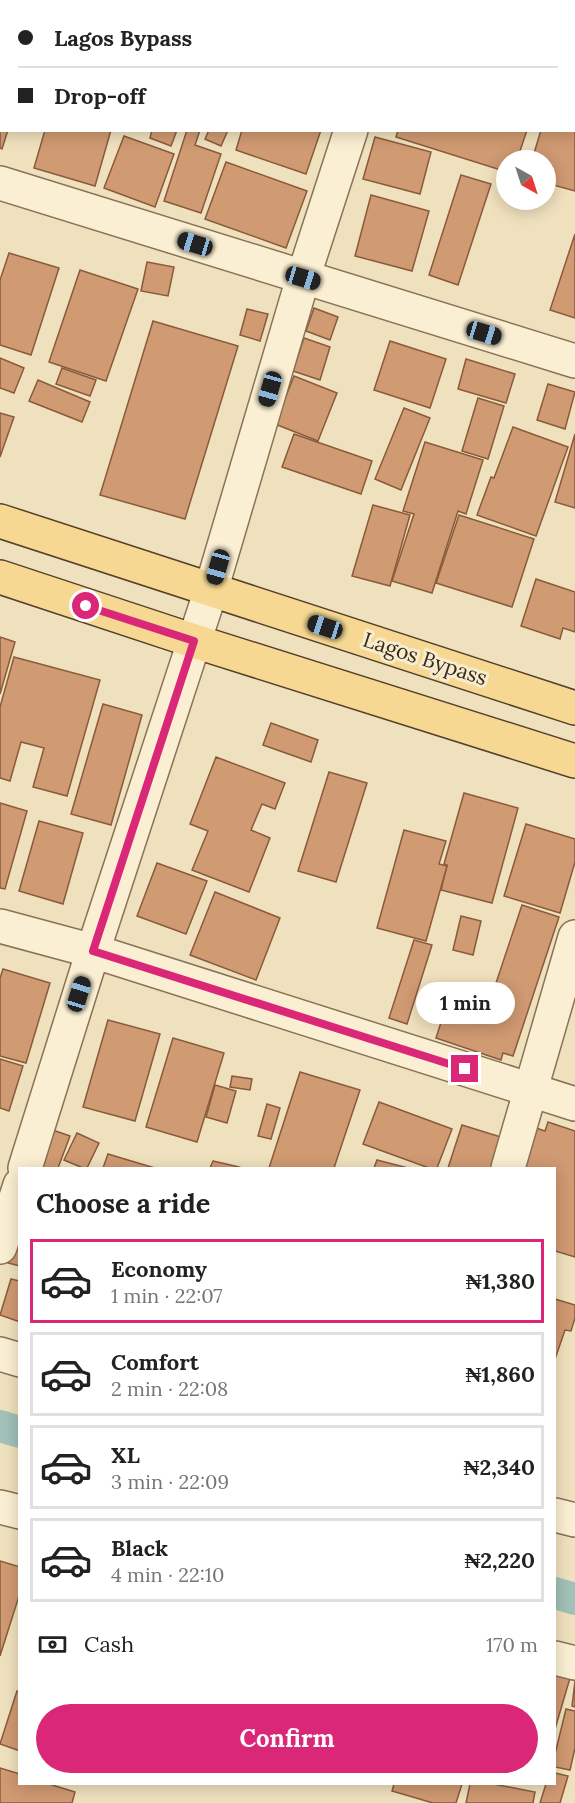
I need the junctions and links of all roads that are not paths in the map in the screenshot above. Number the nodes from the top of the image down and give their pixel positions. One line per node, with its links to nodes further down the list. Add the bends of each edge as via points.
1 (350, 132): 3 (street)
2 (0, 183): 3 (street)
3 (303, 278): 4 (street); 7 (street)
4 (575, 361)
5 (0, 521): 7 (main road, Lagos Bypass)
6 (0, 577): 8 (main road)
7 (211, 590): 8 (street); 9 (main road, Lagos Bypass)
8 (194, 641): 10 (main road); 13 (street)
9 (575, 708)
10 (575, 761)
11 (0, 926): 13 (street)
12 (575, 938): 14 (street)
13 (93, 951): 14 (street); 16 (street)
14 (531, 1089): 15 (street); 17 (street)
15 (575, 1104)
16 (25, 1167)
17 (508, 1167)
18 (18, 1191): 19 (street)
19 (0, 1247)
20 (0, 1354): 21 (street)
21 (18, 1359)
22 (0, 1508): 23 (street)
23 (18, 1512)
24 (556, 1515): 25 (street)
25 (575, 1520)
26 (556, 1658): 27 (street)
27 (575, 1663)

